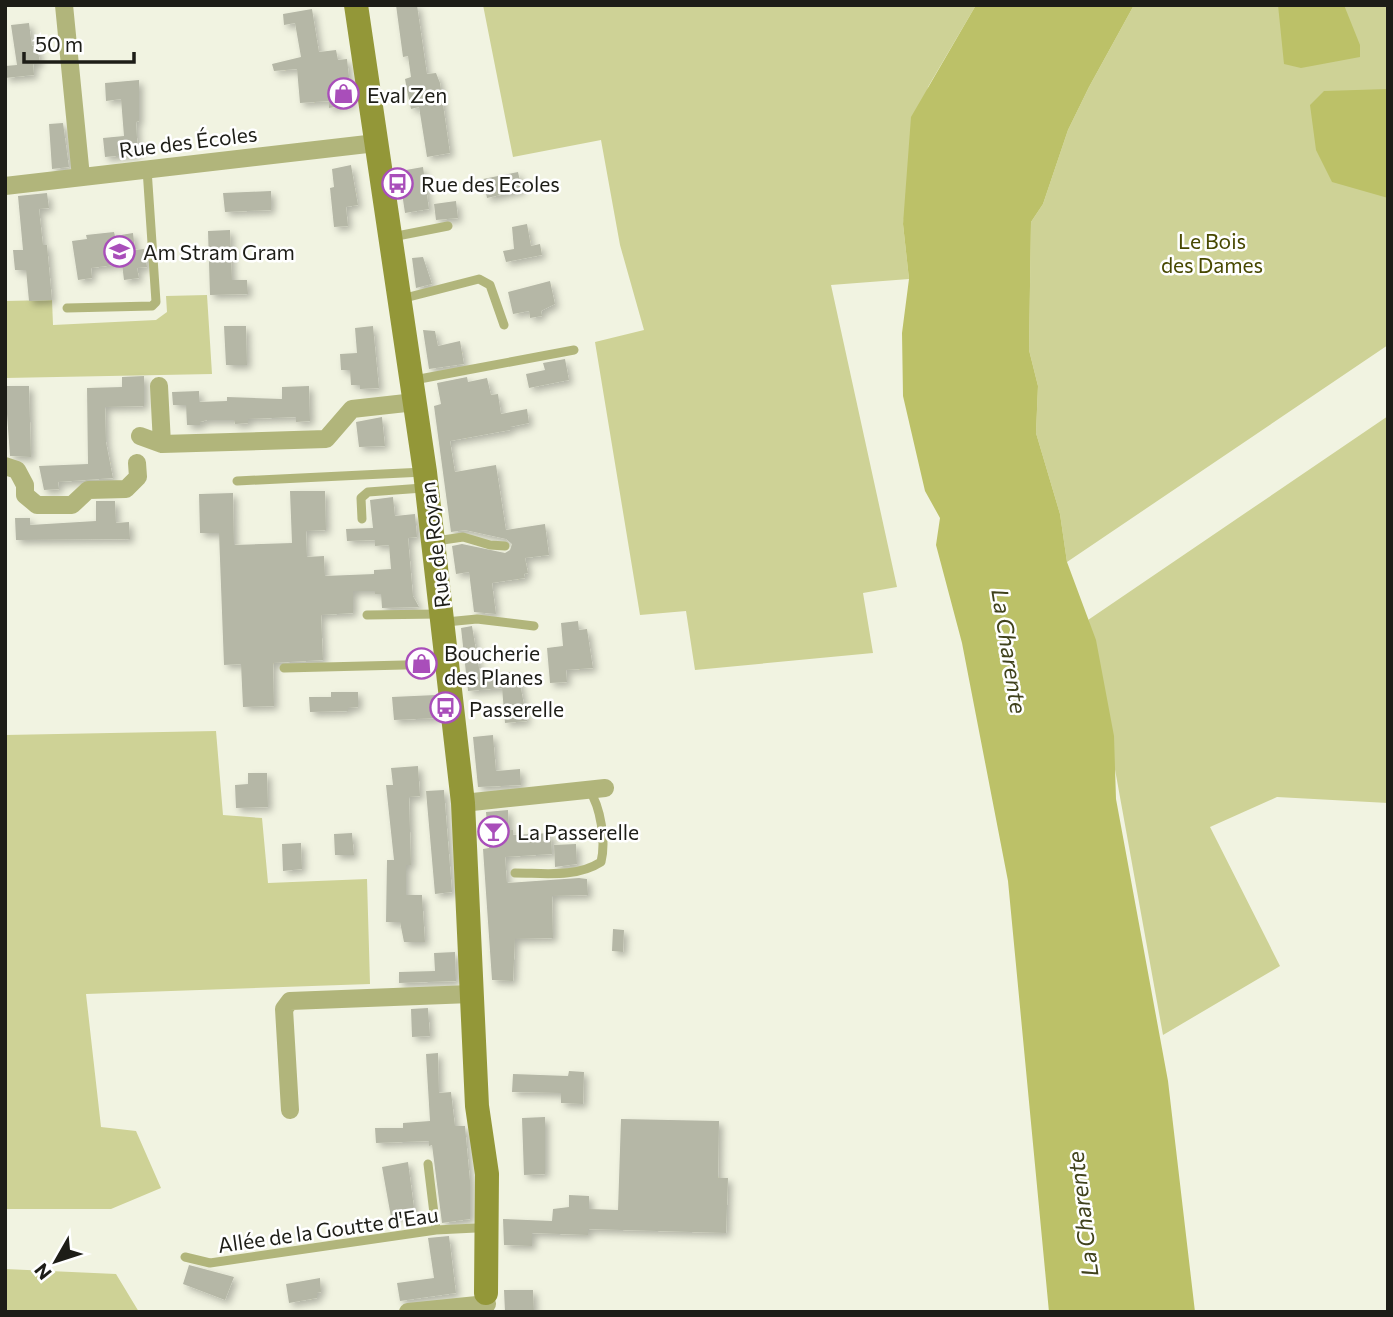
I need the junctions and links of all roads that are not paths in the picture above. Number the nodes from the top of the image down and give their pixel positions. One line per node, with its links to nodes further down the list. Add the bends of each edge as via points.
1 (64, 5): 5 (street)
2 (355, 5): 3 (main road, Rue de Royan)
3 (376, 143): 4 (street, Rue des Écoles); 8 (main road, Rue de Royan)
4 (147, 169): 5 (street, Rue des Écoles); 10 (lane, via 156,302 152,306)
5 (81, 177): 6 (street, Rue des Écoles)
6 (5, 186)
7 (448, 226): 8 (lane)
8 (390, 237): 9 (main road, Rue de Royan)
9 (399, 299): 11 (lane, via 479,279 489,285); 14 (main road, Rue de Royan)
10 (67, 308)
11 (504, 325)
12 (574, 349): 14 (lane)
13 (159, 386): 16 (street)
14 (414, 391): 16 (street, via 352,409 326,439); 19 (main road, Rue de Royan)
15 (140, 436): 16 (street)
16 (162, 444)
17 (137, 463): 18 (street, via 138,477 126,489 88,490 72,505 37,505 24,495 18,470)
18 (5, 466)
19 (426, 480): 20 (lane); 21 (lane, via 368,492 362,498); 22 (main road, Rue de Royan)
20 (237, 481)
21 (362, 519)
22 (434, 541): 23 (lane, via 463,537); 25 (main road, Rue de Royan)
23 (505, 545)
24 (367, 615): 25 (lane)
25 (443, 618): 26 (lane); 27 (main road, Rue de Royan)
26 (534, 626)
27 (448, 664): 28 (lane); 30 (main road, Rue de Royan)
28 (284, 668)
29 (597, 789): 30 (street); 31 (lane, via 601,862 590,869 563,873)
30 (463, 803): 32 (main road, Rue de Royan)
31 (516, 873)
32 (471, 994): 33 (street, via 290,1001 284,1009); 34 (main road, Rue de Royan)
33 (290, 1111)
34 (480, 1130): 36 (main road, Rue de Royan); 39 (main road, Rue de Royan, via 487,1182)
35 (428, 1164): 37 (lane)
36 (476, 1228): 37 (lane, Allée de la Goutte d'Eau); 39 (main road, Rue de Royan)
37 (436, 1230): 38 (lane, Allée de la Goutte d'Eau, via 210,1263)
38 (185, 1257)
39 (487, 1303): 40 (street)
40 (408, 1312)

